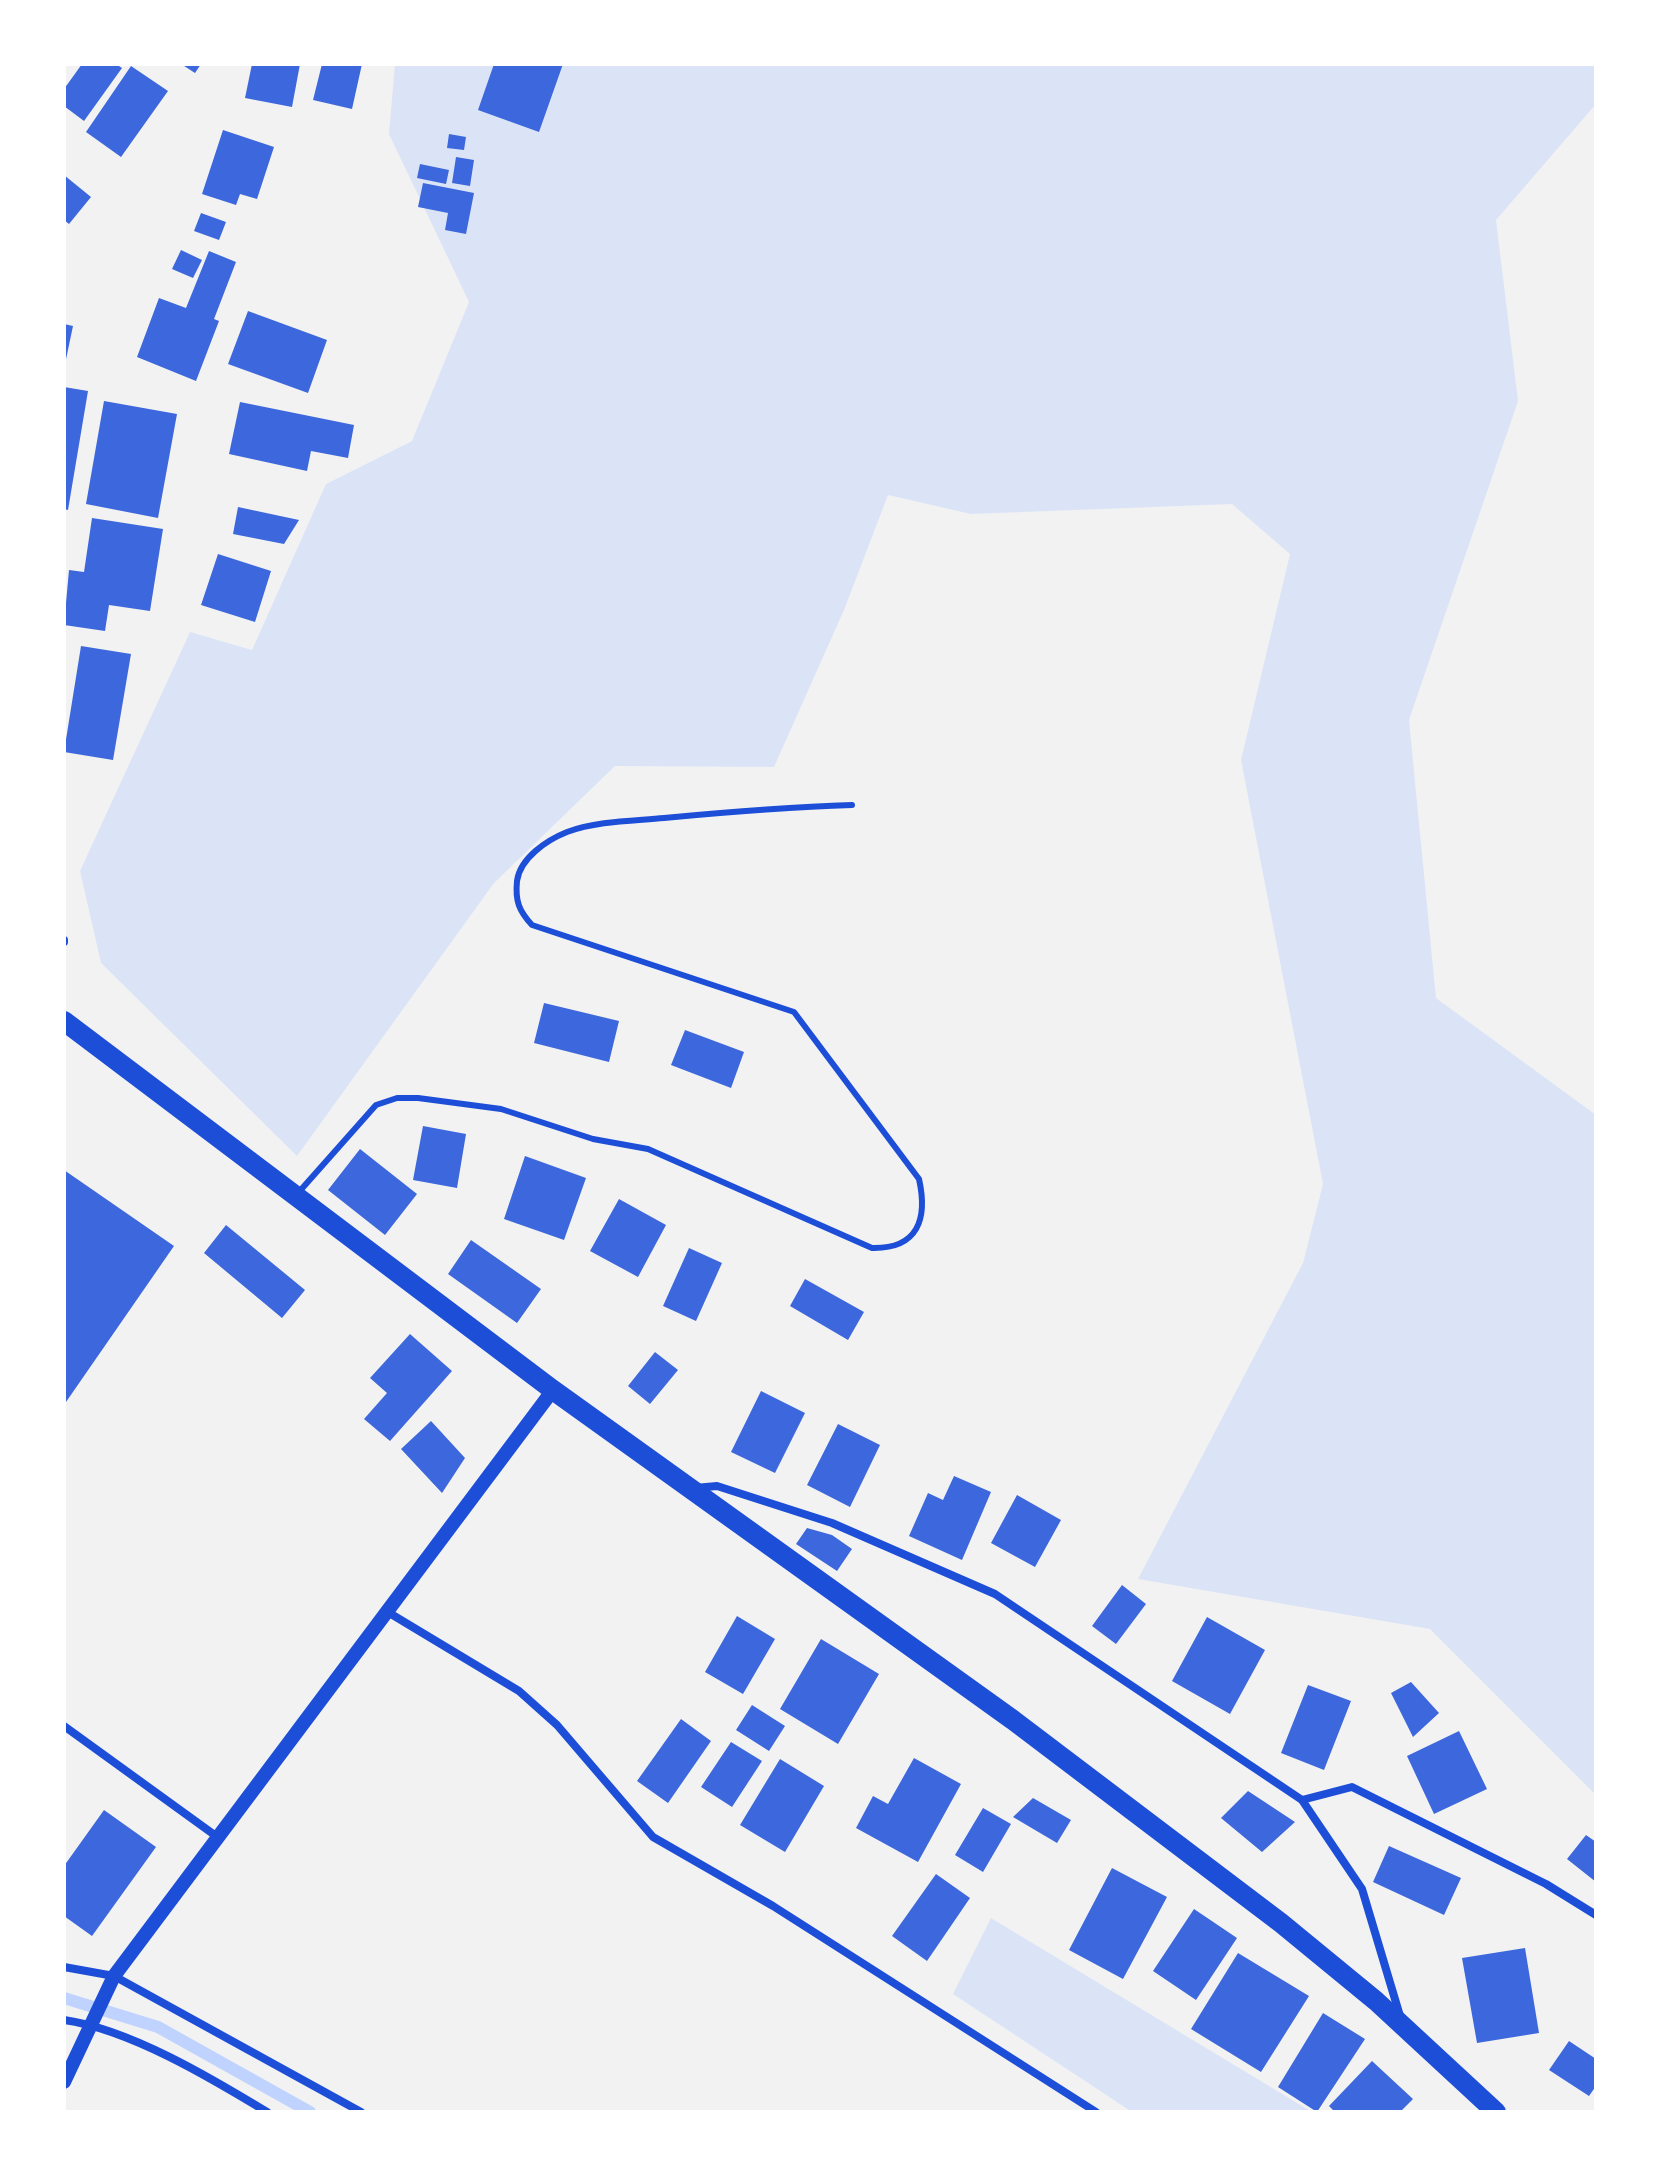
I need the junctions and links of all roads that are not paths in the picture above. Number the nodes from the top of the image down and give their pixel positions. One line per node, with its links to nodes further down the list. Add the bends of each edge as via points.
1 (852, 805): 3 (lane, via 756,809 567,832 543,844 526,861 517,877 516,895 519,912 532,925 794,1012 919,1179 925,1203 909,1238 891,1249 872,1248 648,1149 593,1139 501,1109 418,1098 376,1105)
2 (64, 1021): 3 (main road)
3 (295, 1196): 4 (main road)
4 (553, 1390): 5 (main road); 6 (street)
5 (690, 1489): 8 (street, via 717,1486 832,1523 995,1594); 15 (main road, via 1013,1720 1281,1923)
6 (386, 1611): 9 (street); 19 (street, via 519,1691 557,1725 653,1837 773,1906)
7 (64, 1726): 9 (street)
8 (1302, 1800): 10 (street, via 1352,1787 1546,1884); 15 (street, via 1362,1889)
9 (216, 1836): 12 (street)
10 (1596, 1915)
11 (64, 1967): 12 (street)
12 (114, 1976): 14 (street); 18 (street)
13 (64, 2020): 14 (street)
14 (91, 2024): 16 (street); 17 (street, via 211,2078)
15 (1403, 2026): 20 (main road)
16 (64, 2082)
17 (267, 2112)
18 (361, 2112)
19 (1096, 2112)
20 (1496, 2112)

